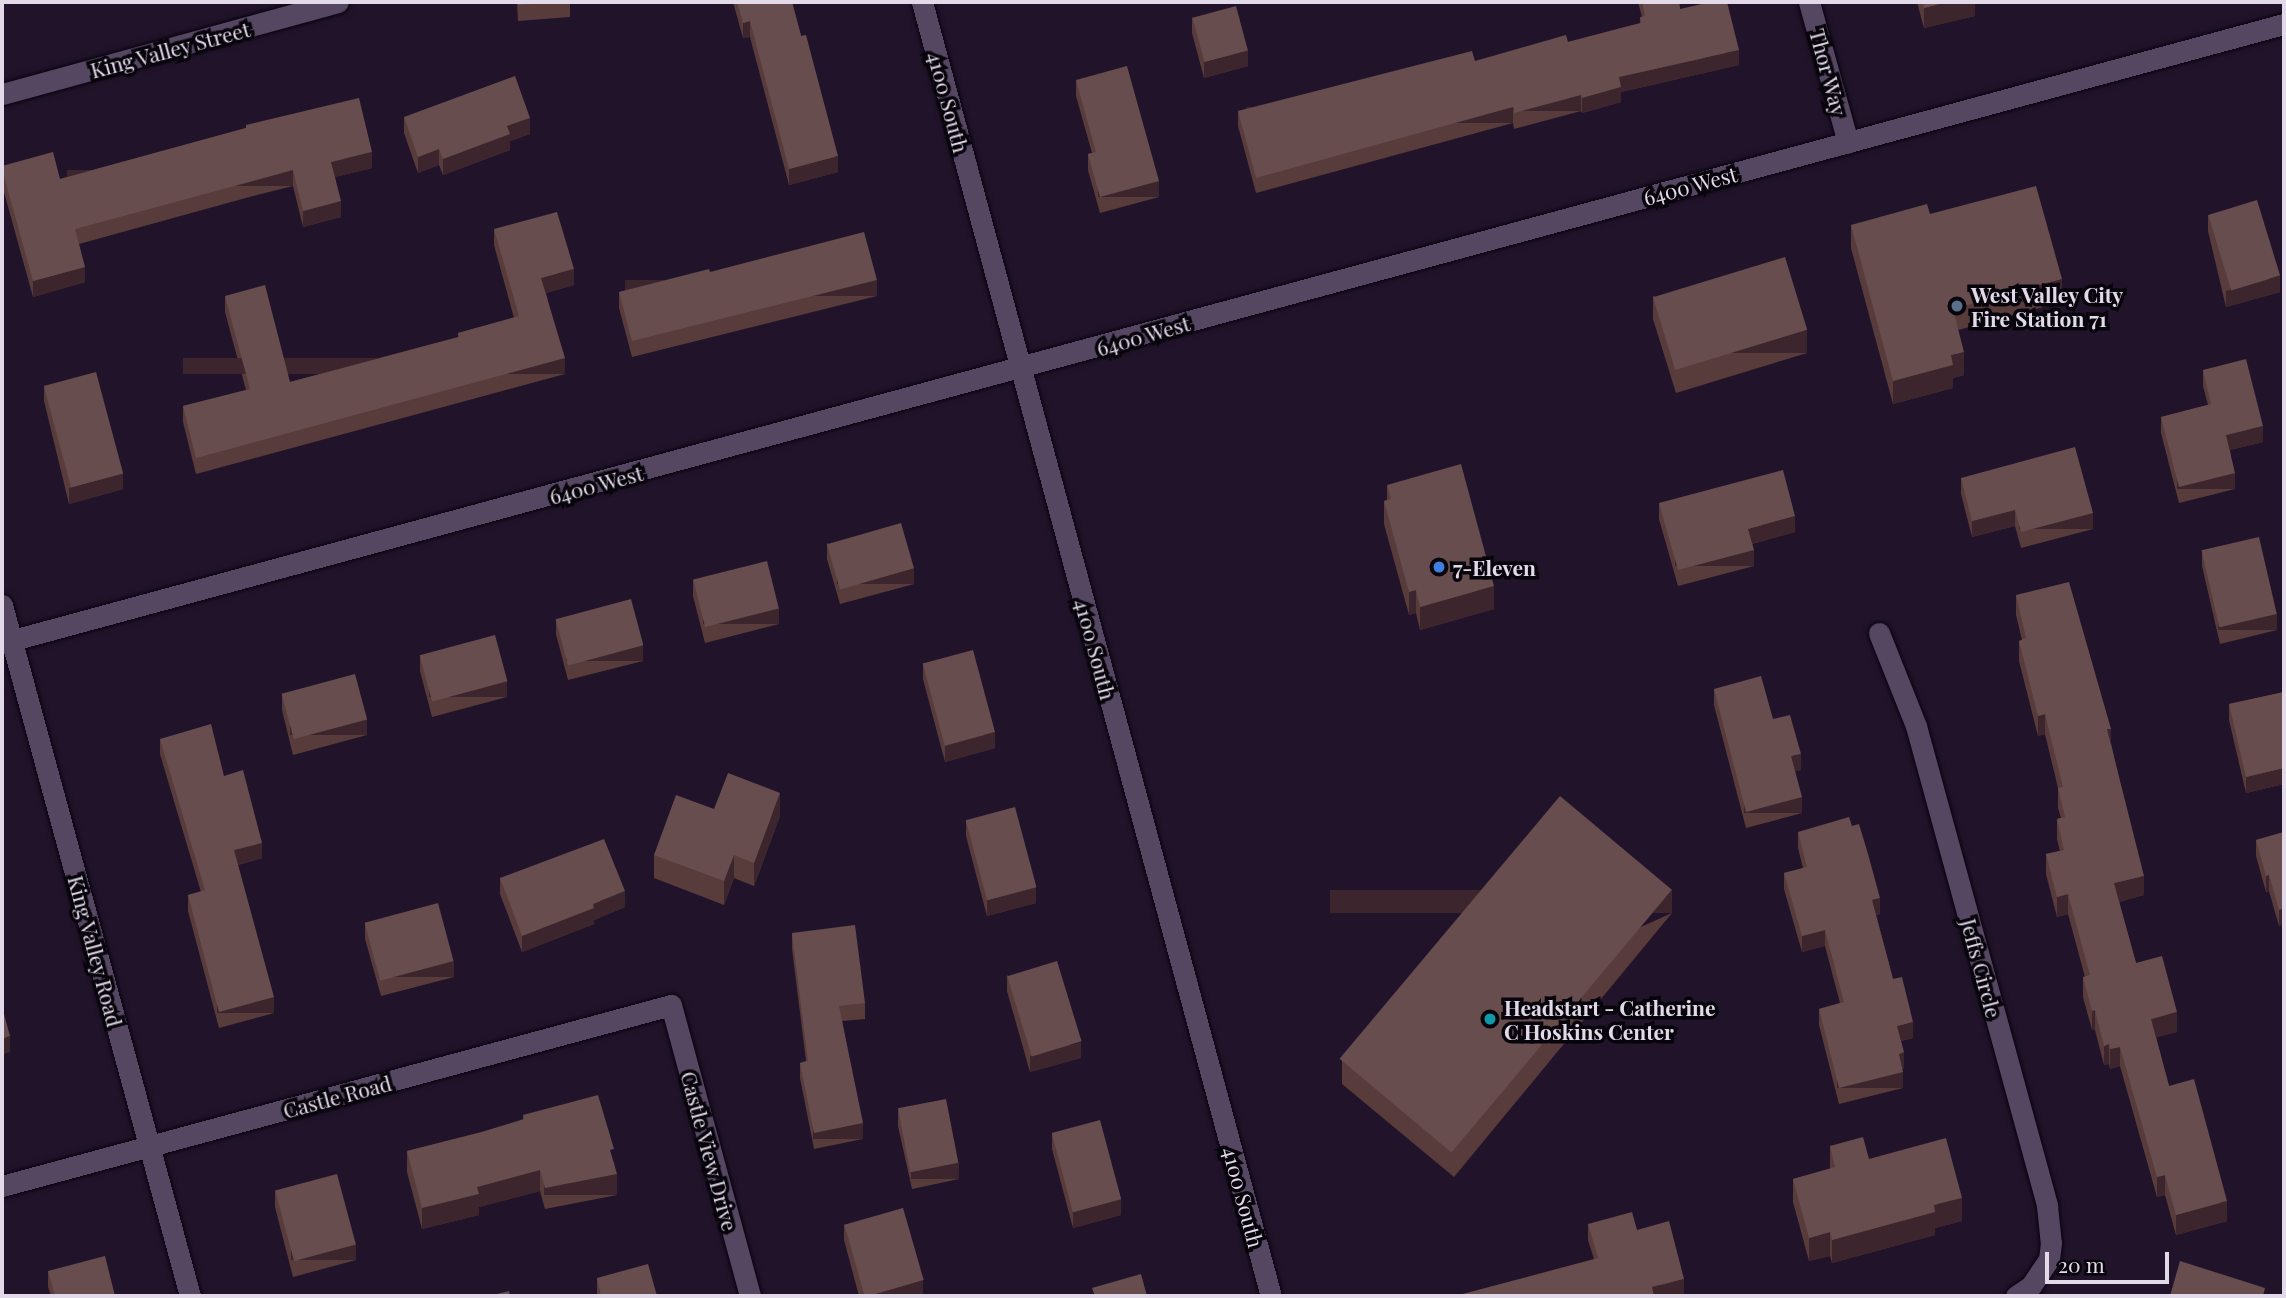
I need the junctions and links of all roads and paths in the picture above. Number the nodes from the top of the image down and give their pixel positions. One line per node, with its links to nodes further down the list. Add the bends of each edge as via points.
1 (338, 2): 5 (street, King Valley Street)
2 (922, 2): 7 (street, 4100 South)
3 (1810, 2): 6 (street, Thor Way)
4 (2284, 24): 6 (street, 6400 West)
5 (2, 94)
6 (1848, 143): 7 (street, 6400 West)
7 (1021, 369): 10 (street, 6400 West); 16 (street, 4100 South)
8 (2, 605): 10 (street, King Valley Road)
9 (1879, 633): 17 (street, Jeffs Circle, via 1916,726 2051,1225 2049,1259 2031,1286)
10 (6, 642): 12 (street, King Valley Road)
11 (671, 1005): 12 (street, Castle Road); 15 (street, Castle View Drive)
12 (149, 1146): 13 (street, Castle Road); 14 (street, King Valley Road)
13 (2, 1186)
14 (190, 1296)
15 (750, 1296)
16 (1271, 1296)
17 (2016, 1296)

